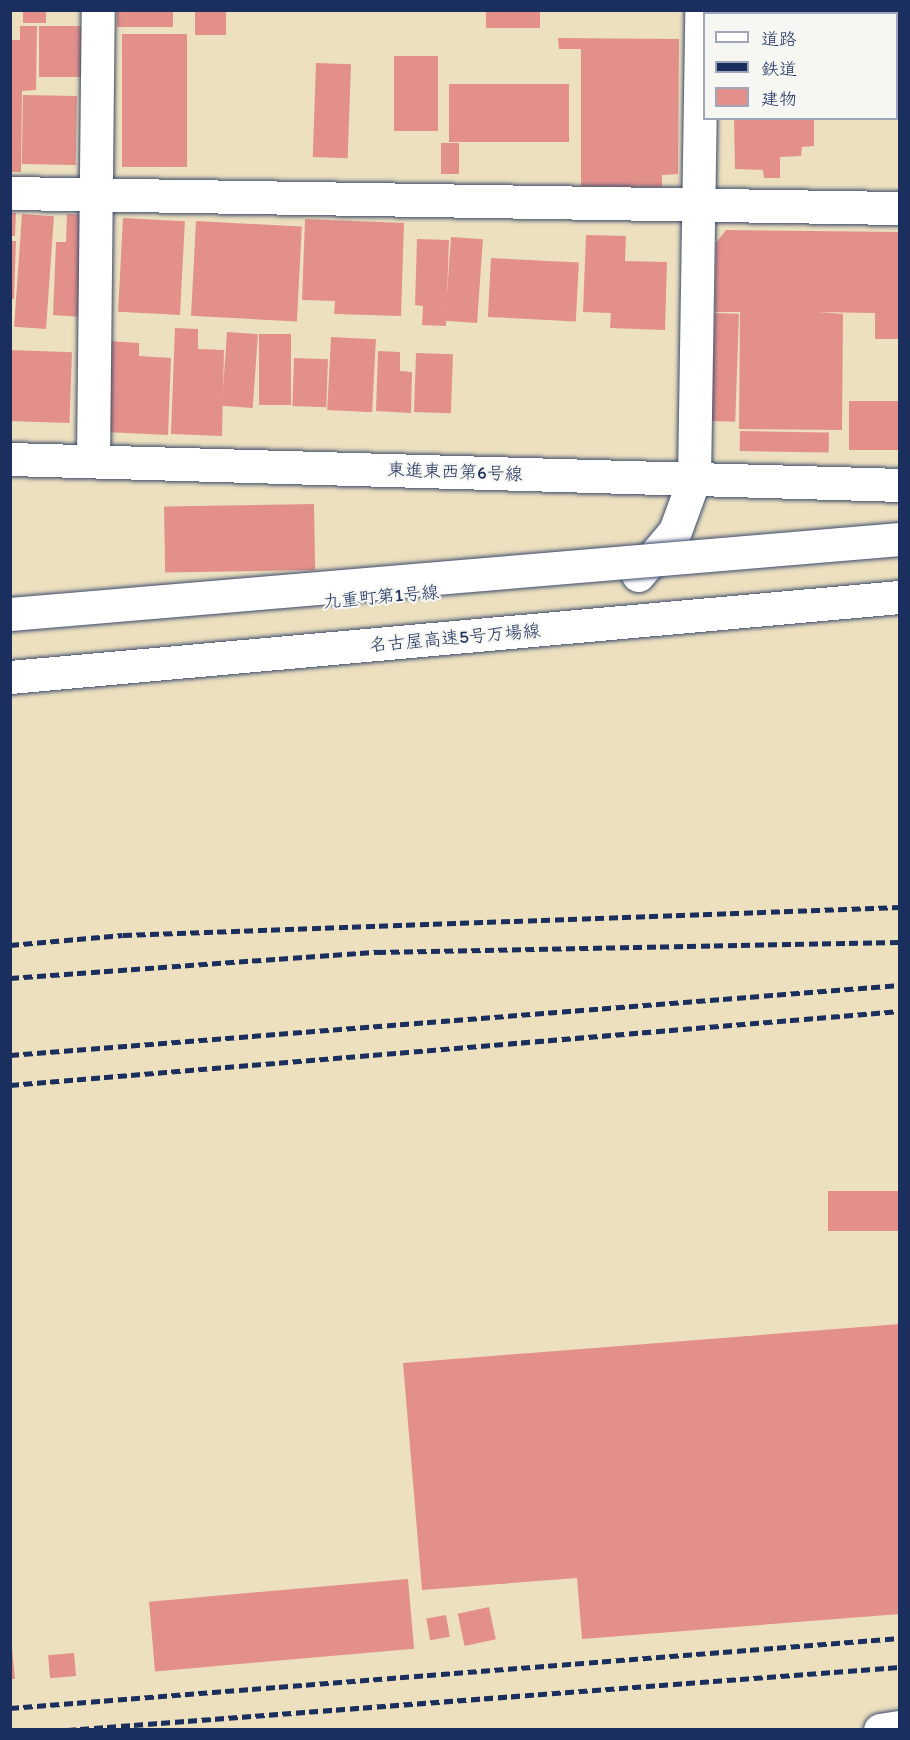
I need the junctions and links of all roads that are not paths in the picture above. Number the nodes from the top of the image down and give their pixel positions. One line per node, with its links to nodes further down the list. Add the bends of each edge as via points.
1 (98, 10): 4 (main road)
2 (701, 10): 5 (main road, 九重町第1号線)
3 (10, 193): 4 (main road)
4 (96, 195): 5 (main road); 8 (main road)
5 (701, 203): 6 (main road); 9 (main road, 九重町第1号線)
6 (900, 208)
7 (10, 459): 8 (main road, 東進東西第6号線)
8 (93, 460): 9 (main road, 東進東西第6号線)
9 (694, 479): 10 (main road, 東進東西第6号線); 14 (main road, 九重町第1号線, via 675,531 641,575)
10 (900, 485)
11 (900, 539): 13 (main road, bridge)
12 (900, 597): 15 (main road, 名古屋高速5号万場線)
13 (10, 614)
14 (10, 627)
15 (10, 678)
16 (900, 1727): 17 (main road)
17 (880, 1730)

